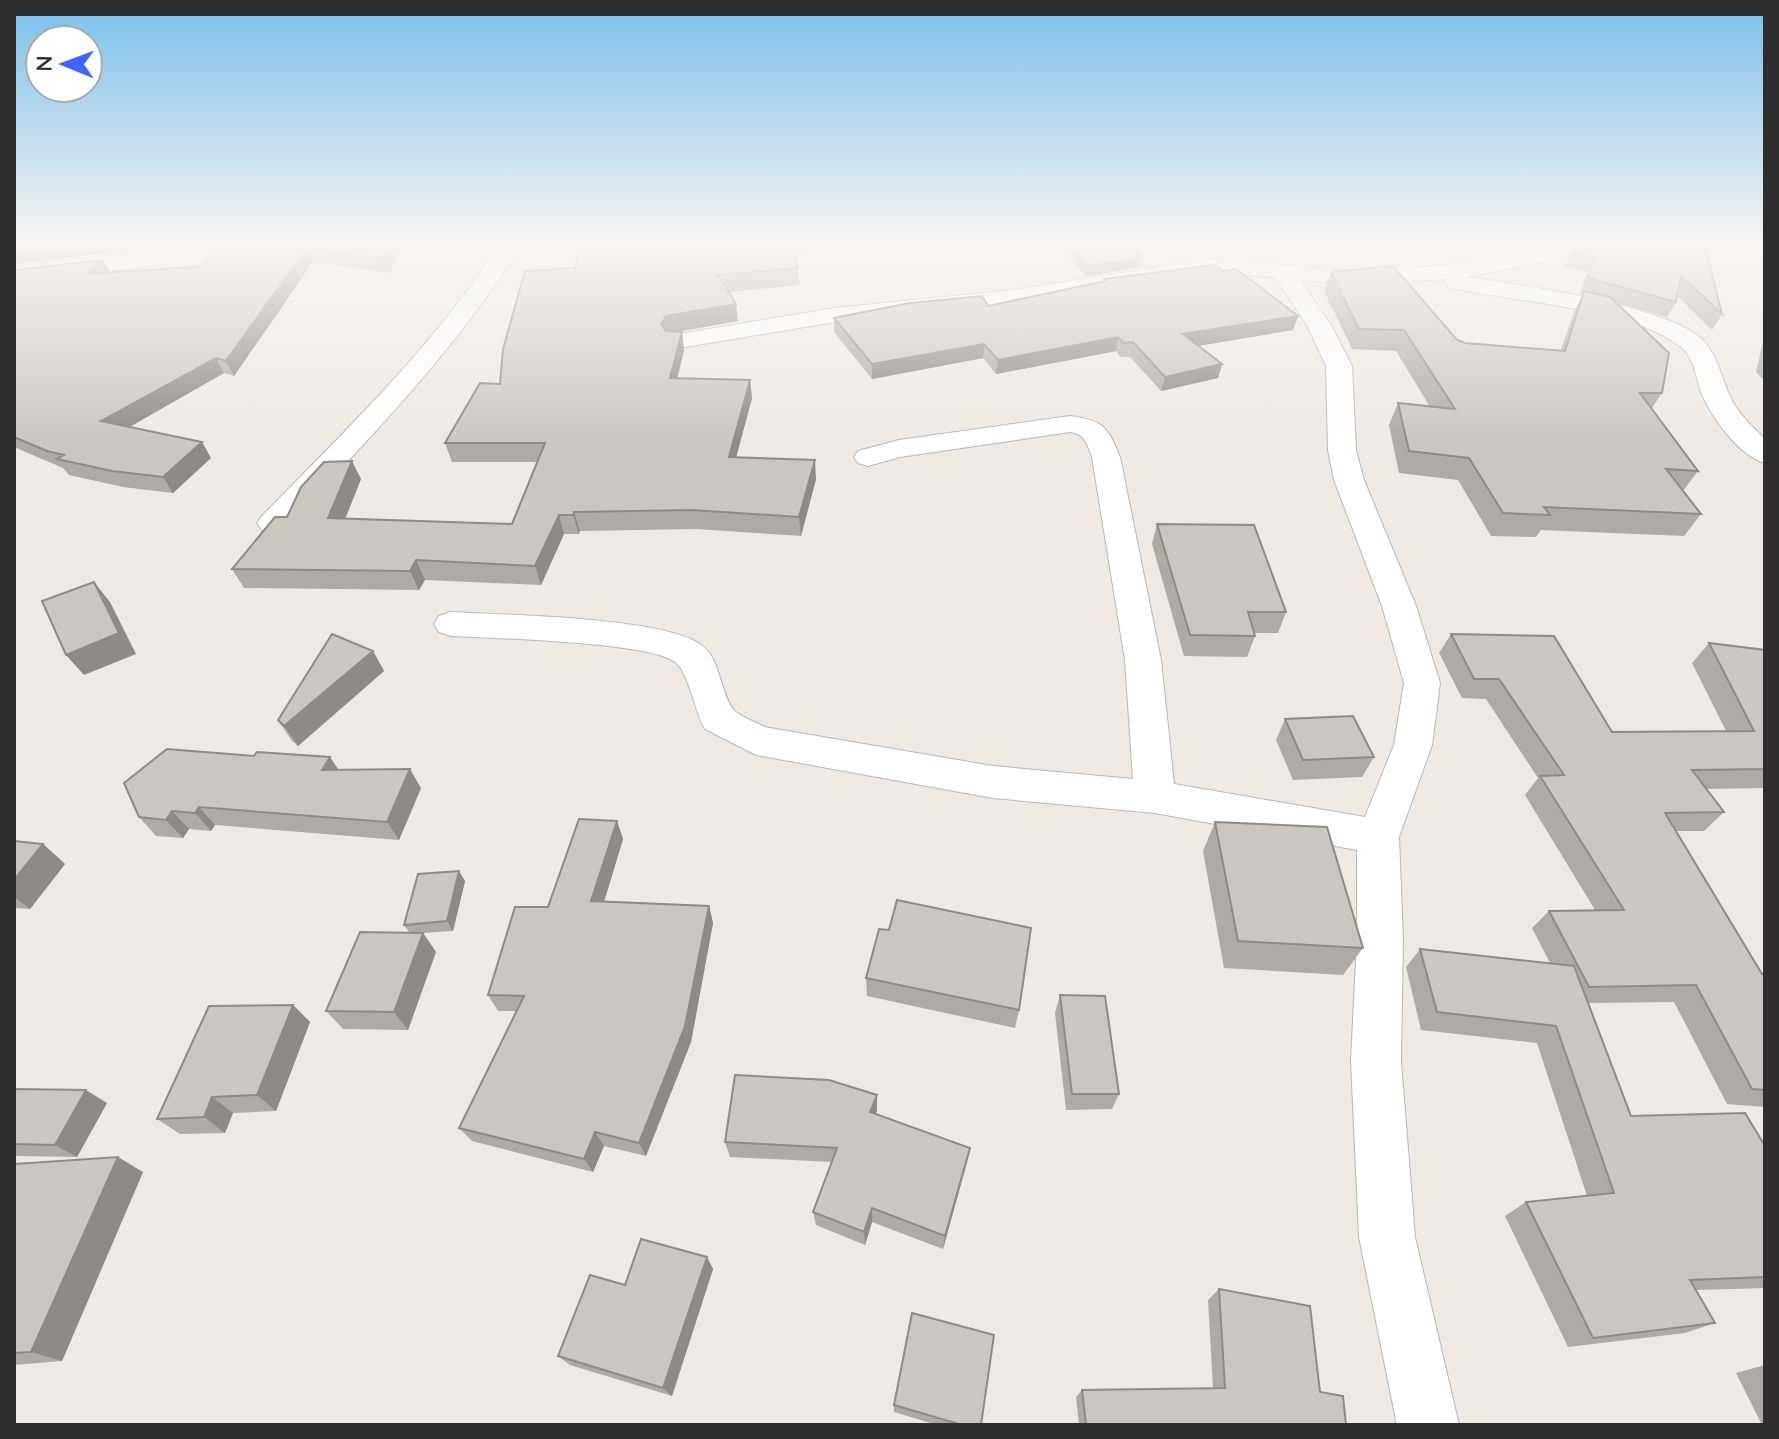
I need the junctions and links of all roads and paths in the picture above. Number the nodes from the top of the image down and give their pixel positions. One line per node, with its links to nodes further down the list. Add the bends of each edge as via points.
1 (465, 309): 9 (street)
2 (894, 309): 5 (street)
3 (1308, 309): 12 (street, via 1339,366 1342,450 1349,480 1399,606 1422,683 1413,745)
4 (1597, 309): 6 (street, via 1690,341 1705,359 1722,407)
5 (679, 341)
6 (1752, 428): 7 (street)
7 (1765, 454)
8 (868, 457): 11 (street, via 1070,424 1087,426 1098,436 1114,494 1143,660)
9 (273, 523)
10 (451, 624): 11 (street, via 639,638 686,650 699,666 718,719 756,740 993,782)
11 (1155, 797): 12 (street)
12 (1378, 837): 13 (street, via 1376,1061 1387,1237)
13 (1428, 1425)

